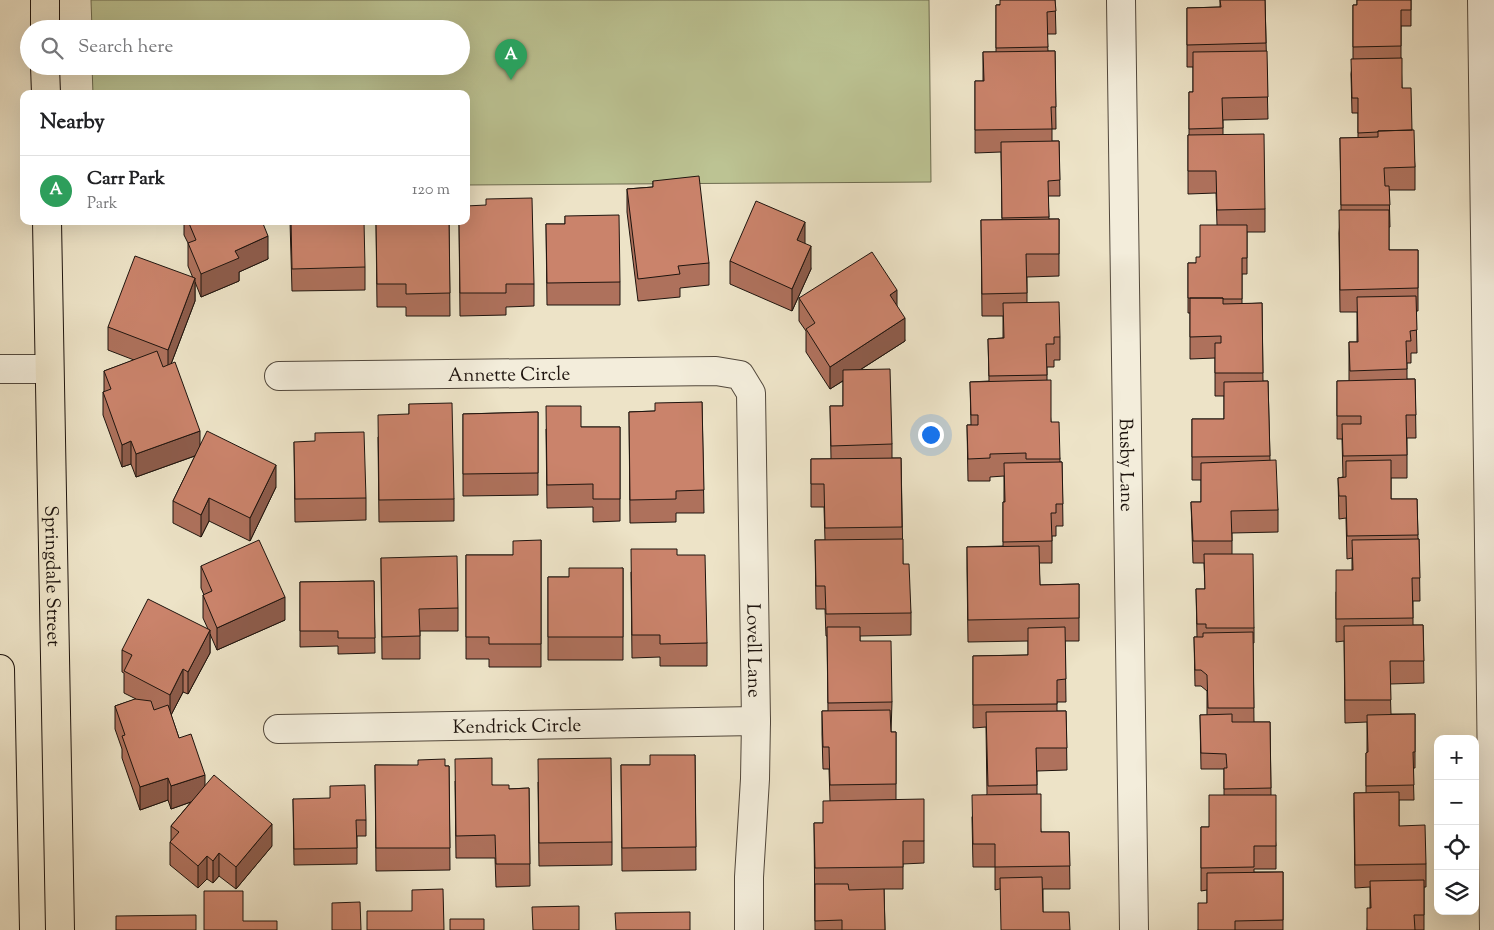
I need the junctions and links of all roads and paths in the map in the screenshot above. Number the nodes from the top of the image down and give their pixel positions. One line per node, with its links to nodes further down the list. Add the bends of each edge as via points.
1 (45, 0): 4 (main road)
2 (1121, 0): 18 (street, Busby Lane)
3 (1482, 0): 19 (street)
4 (45, 20)
5 (46, 75): 6 (main road)
6 (46, 90)
7 (48, 225): 9 (main road, Springdale Street)
8 (0, 369): 9 (street)
9 (49, 369): 16 (main road, Springdale Street)
10 (740, 375): 11 (street, Annette Circle, via 716,371); 13 (street, Lovell Lane, via 751,393)
11 (279, 376)
12 (0, 669): 15 (main road)
13 (756, 721): 14 (street, Kendrick Circle); 17 (street, Lovell Lane)
14 (278, 729)
15 (5, 930)
16 (60, 930)
17 (749, 930)
18 (1134, 930)
19 (1494, 930)

